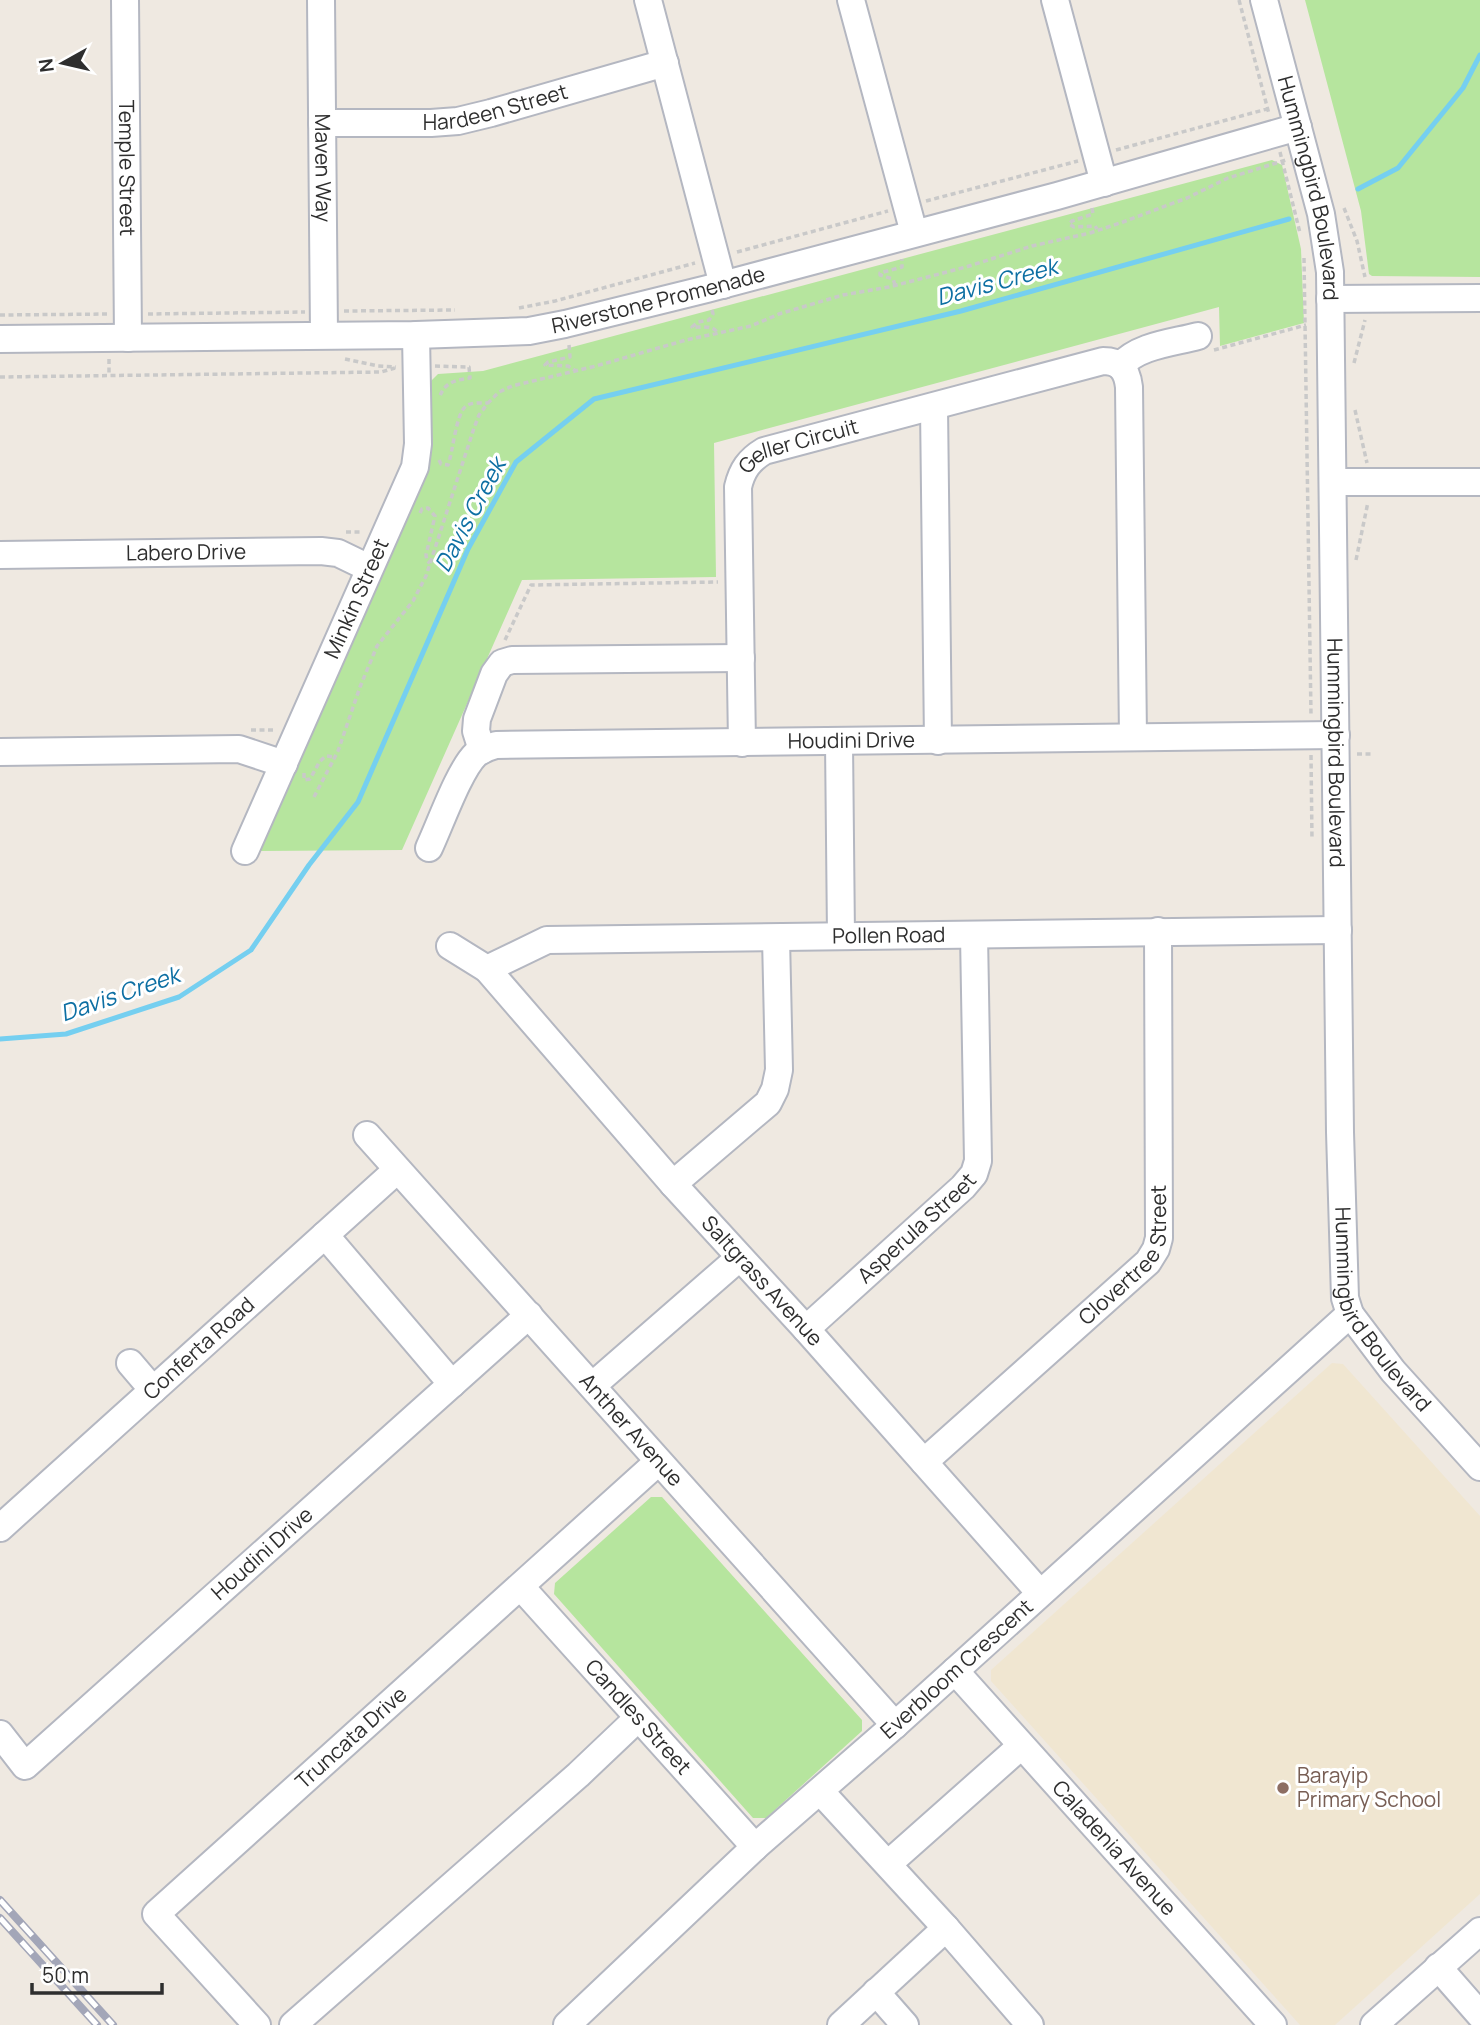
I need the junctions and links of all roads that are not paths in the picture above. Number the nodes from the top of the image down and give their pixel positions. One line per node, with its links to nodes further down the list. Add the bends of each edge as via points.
1 (125, 0): 15 (street, Temple Street)
2 (321, 0): 8 (street, Maven Way)
3 (648, 0): 7 (street)
4 (851, 0): 11 (street)
5 (1055, 0): 10 (street)
6 (1264, 0): 9 (street, Hummingbird Boulevard)
7 (665, 63): 8 (street, Hardeen Street, via 458,121); 12 (street, via 717,257)
8 (322, 122): 16 (street, Maven Way)
9 (1280, 123): 10 (street, Riverstone Promenade); 14 (street, Hummingbird Boulevard, via 1326,235)
10 (1104, 183): 11 (street, Riverstone Promenade)
11 (914, 233): 12 (street, Riverstone Promenade)
12 (715, 287): 17 (street, Riverstone Promenade, via 516,332)
13 (1480, 298): 14 (street)
14 (1330, 299): 22 (street, Hummingbird Boulevard)
15 (128, 326): 16 (street, Riverstone Promenade); 19 (street, Riverstone Promenade)
16 (328, 335): 17 (street, Riverstone Promenade)
17 (416, 335): 25 (street, Minkin Street, via 415,467)
18 (1198, 336): 20 (street, via 1141,351)
19 (0, 340)
20 (1120, 366): 21 (street, Geller Circuit, via 1097,362); 28 (street, via 1129,387)
21 (934, 407): 26 (street, Geller Circuit, via 764,451 747,465 738,487); 29 (street)
22 (1333, 482): 23 (street); 27 (street, Hummingbird Boulevard)
23 (1480, 482)
24 (0, 555): 25 (street, Labero Drive, via 321,551 338,553)
25 (369, 568): 34 (street, Minkin Street)
26 (741, 658): 31 (street, Geller Circuit); 32 (street, via 502,663 477,719)
27 (1323, 735): 28 (street, Houdini Drive); 37 (street, Hummingbird Boulevard)
28 (1133, 737): 29 (street, Houdini Drive)
29 (938, 741): 30 (street, Houdini Drive)
30 (839, 742): 31 (street, Houdini Drive); 39 (street)
31 (742, 743): 32 (street, Houdini Drive, via 496,746)
32 (482, 750): 35 (street, via 464,769)
33 (0, 752): 34 (street, via 239,749)
34 (284, 764): 36 (street, Minkin Street)
35 (429, 848)
36 (245, 851)
37 (1338, 930): 38 (street, Pollen Road); 49 (street, Hummingbird Boulevard, via 1345,1298)
38 (1157, 931): 40 (street, Pollen Road); 57 (street, Clovertree Street, via 1156,1249 1148,1262)
39 (841, 936): 40 (street, Pollen Road); 41 (street, Pollen Road)
40 (974, 936): 51 (street, Asperula Street, via 978,1161 974,1174)
41 (776, 937): 43 (street, Pollen Road, via 547,940); 46 (street, via 779,1070 775,1089 768,1103)
42 (450, 946): 43 (street)
43 (487, 969): 46 (street, Saltgrass Avenue)
44 (367, 1135): 45 (street, Anther Avenue)
45 (397, 1170): 47 (street, Conferta Road); 50 (street, Anther Avenue)
46 (673, 1184): 48 (street, Saltgrass Avenue)
47 (325, 1235): 53 (street); 55 (street, Conferta Road)
48 (739, 1258): 51 (street, Saltgrass Avenue); 54 (street)
49 (1350, 1314): 58 (street, Hummingbird Boulevard, via 1393,1371); 61 (street, Everbloom Crescent)
50 (529, 1315): 53 (street, Houdini Drive); 54 (street, Anther Avenue)
51 (806, 1329): 57 (street, Saltgrass Avenue)
52 (130, 1363): 55 (street)
53 (452, 1384): 65 (street, Houdini Drive, via 25,1766)
54 (592, 1386): 56 (street, Anther Avenue)
55 (153, 1390): 59 (street, Conferta Road)
56 (658, 1462): 60 (street, Truncata Drive); 64 (street, Anther Avenue)
57 (924, 1462): 61 (street, Saltgrass Avenue)
58 (1480, 1467)
59 (0, 1528)
60 (521, 1587): 63 (street, Candles Street); 75 (street, Truncata Drive, via 156,1914)
61 (1040, 1593): 62 (street, Everbloom Crescent)
62 (955, 1671): 64 (street, Everbloom Crescent); 66 (street, Caladenia Avenue)
63 (638, 1718): 68 (street, Candles Street); 76 (street)
64 (895, 1725): 67 (street, Everbloom Crescent)
65 (0, 1734)
66 (1021, 1746): 69 (street); 81 (street, Caladenia Avenue)
67 (820, 1791): 68 (street, Everbloom Crescent); 69 (street)
68 (755, 1847): 77 (street, Everbloom Crescent)
69 (888, 1864): 70 (street)
70 (946, 1928): 73 (street); 80 (street)
71 (1480, 1930): 72 (street)
72 (1438, 1967): 74 (street); 82 (street)
73 (876, 1992): 78 (street); 79 (street)
74 (1480, 2015)
75 (257, 2025)
76 (293, 2025)
77 (566, 2025)
78 (841, 2025)
79 (905, 2025)
80 (1030, 2025)
81 (1273, 2025)
82 (1374, 2025)

